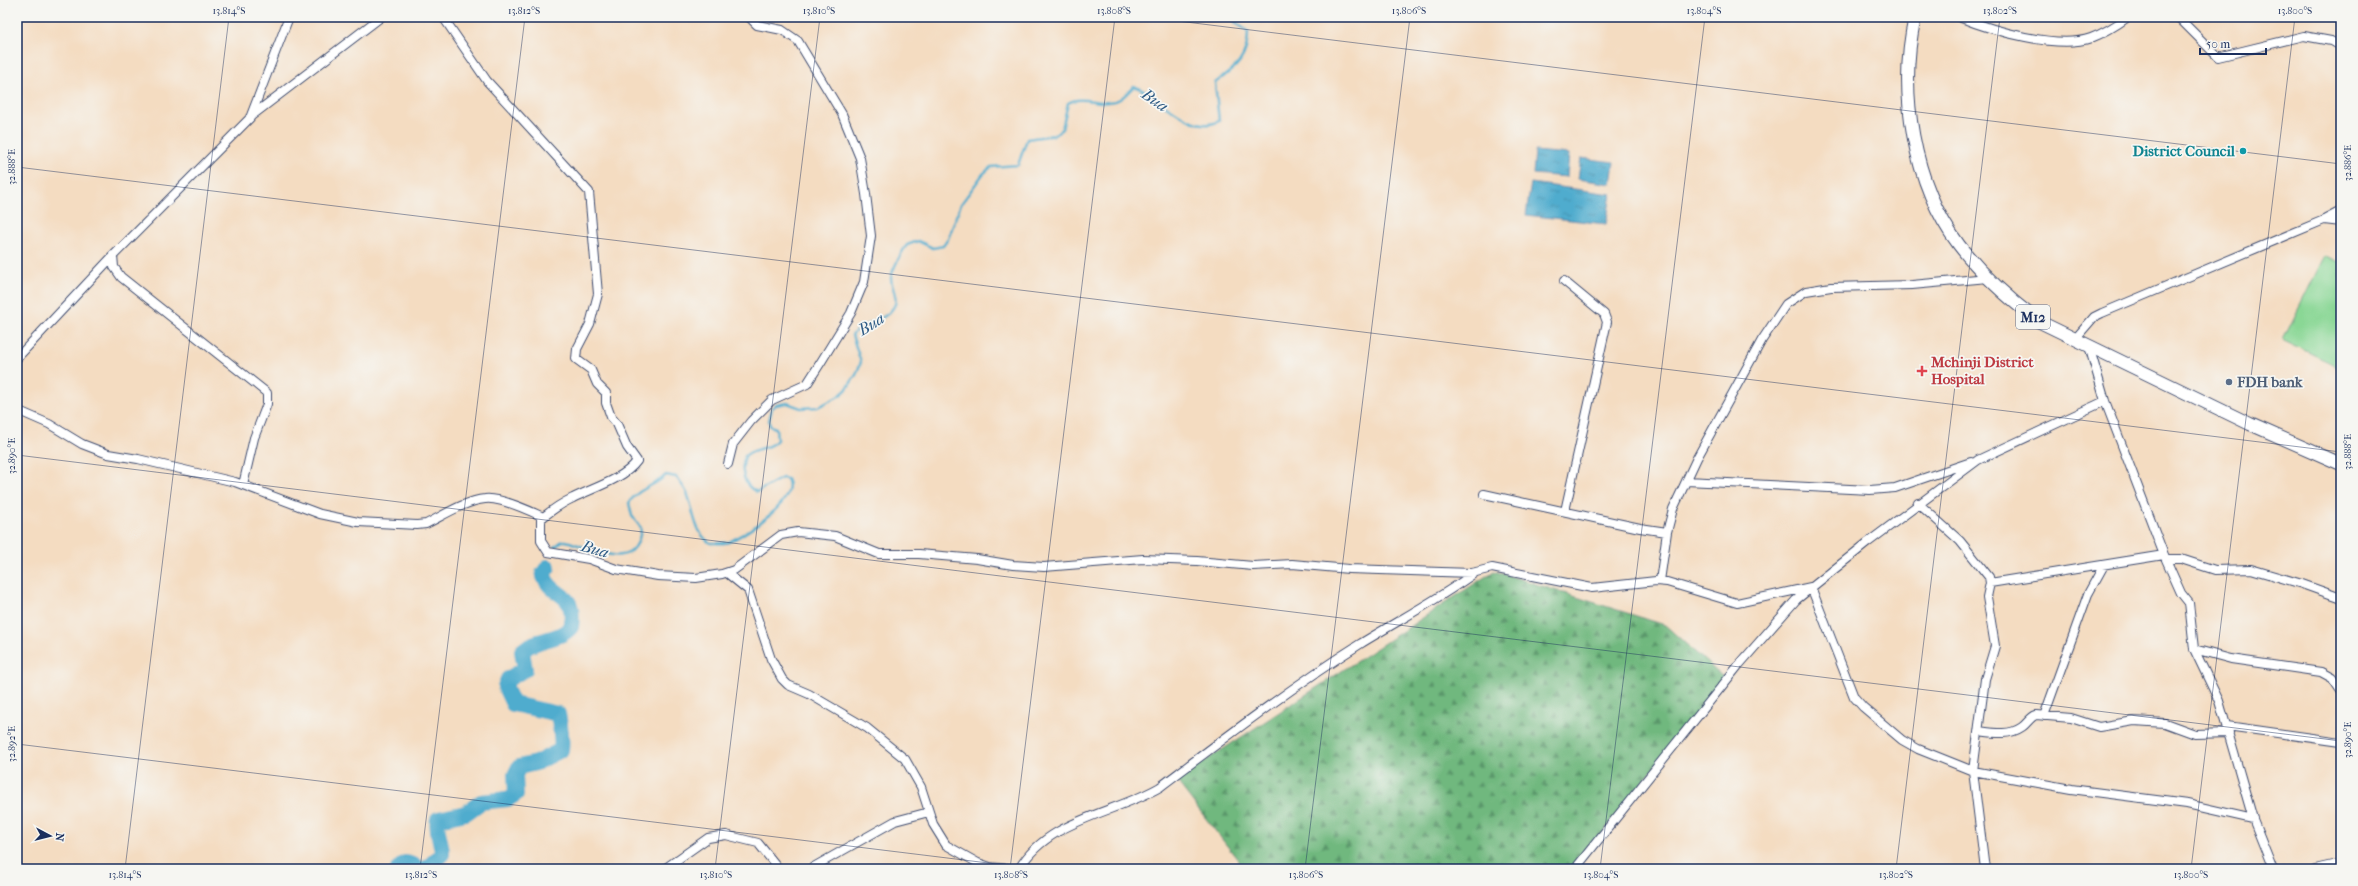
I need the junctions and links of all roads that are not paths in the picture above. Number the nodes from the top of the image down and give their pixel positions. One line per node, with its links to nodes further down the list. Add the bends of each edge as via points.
1 (289, 17): 10 (street)
2 (381, 17): 10 (street)
3 (443, 17): 30 (street, via 487,81 589,192 598,294 590,324 577,349 576,359 591,370 597,384 606,393 606,403 611,411 611,417 637,461 624,473 569,500)
4 (749, 17): 23 (street, via 757,25 782,30 798,42 842,114 860,158 871,236 864,282 851,313 821,362 807,384 772,400 751,421 733,444)
5 (1915, 17): 15 (highway, M12, via 1908,57 1908,84 1914,141 1920,165 1930,192 1958,244)
6 (1959, 17): 7 (street, via 2041,40 2063,42 2090,39)
7 (2128, 17)
8 (2178, 17): 9 (street, via 2218,57 2304,36 2331,41)
9 (2341, 47)
10 (250, 118): 14 (street)
11 (2341, 211): 12 (street)
12 (2324, 220): 13 (street); 17 (street, via 2102,313 2094,317)
13 (2341, 222)
14 (113, 255): 19 (street); 26 (street, via 114,267 121,277 267,393 267,404 254,438)
15 (1988, 278): 17 (highway, M12, via 2038,321); 25 (street, via 1935,284 1831,287 1806,291 1786,304 1762,340)
16 (1564, 281): 29 (street, via 1604,314 1607,322)
17 (2075, 339): 18 (highway, M12)
18 (2089, 346): 20 (street); 24 (highway, M12, via 2250,424)
19 (17, 358)
20 (2105, 401): 22 (street); 32 (street)
21 (17, 410): 26 (street, via 49,424 82,444 108,454 138,458)
22 (1978, 460): 25 (street, via 1895,488 1870,490); 28 (street)
23 (728, 464)
24 (2341, 464)
25 (1686, 481): 31 (street)
26 (243, 485): 30 (street, via 320,514 358,522 426,524 476,500 487,498)
27 (1484, 494): 29 (street)
28 (1918, 503): 37 (street, via 1960,541 1989,578); 38 (street)
29 (1565, 511): 31 (street)
30 (542, 518): 34 (street, via 541,541 548,552 589,559 616,569 658,576 696,578)
31 (1666, 532): 36 (street)
32 (2165, 557): 33 (street); 39 (street, via 2181,559 2215,570 2258,571); 40 (street, via 2181,593 2189,603)
33 (2104, 565): 37 (street); 42 (street, via 2084,604)
34 (727, 572): 35 (street, via 781,535 798,532 835,536 879,554 919,554 1044,567 1143,559 1254,566 1292,564 1348,569); 47 (street, via 748,590 771,659 782,679 788,685 809,694 867,728 905,759 921,787)
35 (1476, 572): 36 (street, via 1492,568 1592,588); 56 (street, via 1448,593 1360,644 1308,679 1160,787 1088,817 1048,838)
36 (1660, 581): 38 (street, via 1737,604)
37 (1990, 583): 44 (street, via 1987,597 1995,646 1985,679)
38 (1810, 587): 46 (street, via 1854,697 1902,740); 57 (street, via 1738,666)
39 (2341, 598)
40 (2194, 649): 41 (street, via 2231,659 2321,672 2332,678); 43 (street, via 2219,701)
41 (2341, 690)
42 (2044, 716): 43 (street, via 2071,718 2099,727 2134,721 2165,723 2195,734); 44 (street, via 2034,716 2022,727 2009,733)
43 (2228, 729): 45 (street); 48 (street)
44 (1979, 731): 46 (street)
45 (2341, 742)
46 (1973, 771): 48 (street, via 2071,789 2187,804); 58 (street)
47 (928, 812): 51 (street, via 946,845 978,863); 54 (street, via 895,821)
48 (2254, 819): 59 (street)
49 (2341, 863): 50 (street)
50 (2330, 867): 60 (street)
51 (999, 868): 55 (street)
52 (669, 869): 53 (street, via 667,867 708,838 726,835 758,843)
53 (779, 869)
54 (810, 869)
55 (1009, 869)
56 (1018, 869)
57 (1575, 869)
58 (1985, 869)
59 (2273, 869)
60 (2315, 869)

